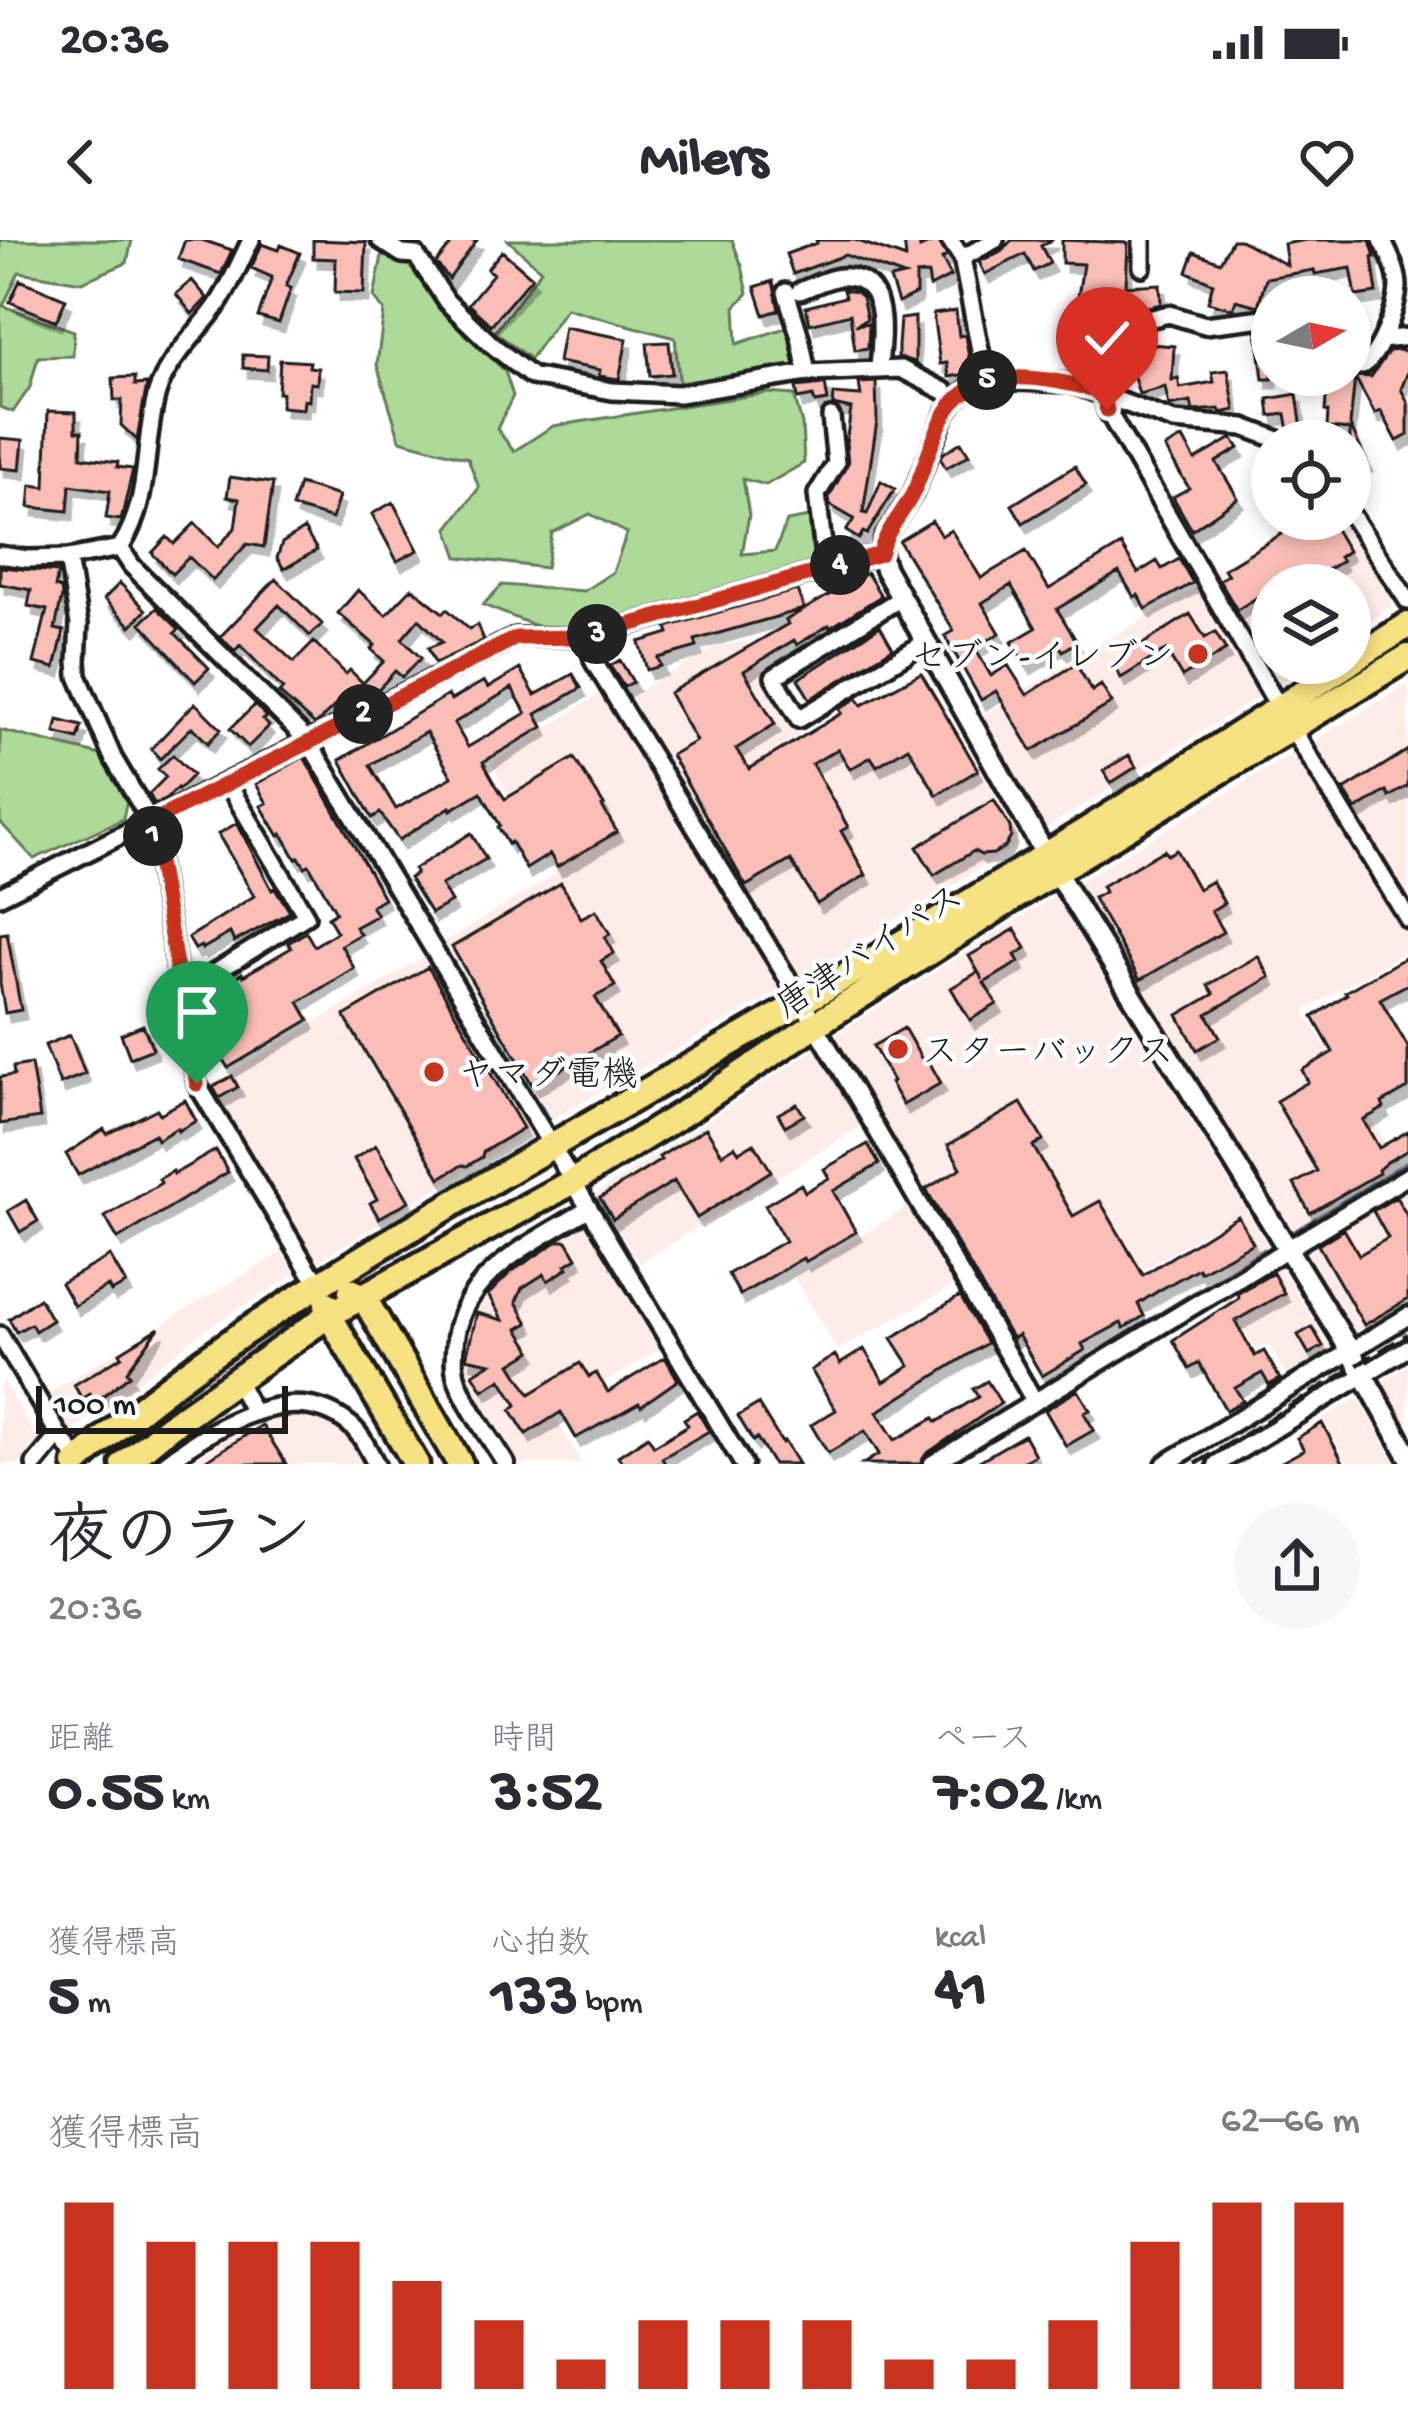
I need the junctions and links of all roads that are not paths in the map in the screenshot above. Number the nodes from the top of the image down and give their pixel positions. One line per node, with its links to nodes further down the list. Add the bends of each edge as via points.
1 (251, 240): 22 (street, via 220,302 166,370 141,501)
2 (380, 240): 7 (street, via 402,254)
3 (950, 240): 8 (street)
4 (994, 240): 8 (street)
5 (1142, 240): 9 (street)
6 (1382, 240): 12 (street, via 1398,289)
7 (418, 248): 15 (street, via 447,302 531,376 679,394)
8 (962, 258): 16 (street)
9 (1142, 267)
10 (1251, 319): 17 (street, via 1204,325 1169,314 1124,325 1114,335)
11 (1408, 337): 12 (street)
12 (1382, 340): 13 (street)
13 (1371, 361)
14 (879, 368): 15 (street); 15 (street, via 876,294 843,275 793,291); 18 (street, via 901,369)
15 (807, 374)
16 (986, 380): 17 (street); 18 (street)
17 (1102, 392): 20 (street, via 1174,421); 35 (street)
18 (956, 400): 23 (street)
19 (831, 417): 26 (street, via 836,463 817,494)
20 (1251, 430)
21 (1369, 540): 27 (street)
22 (120, 548): 25 (street); 36 (street)
23 (880, 554): 26 (street); 28 (street)
24 (0, 555): 25 (street)
25 (68, 558): 38 (street, via 80,624 78,676)
26 (826, 570): 30 (street)
27 (1406, 596)
28 (901, 598): 31 (street); 31 (street, via 774,677 799,719)
29 (1408, 625): 32 (highway, 唐津バイパス)
30 (586, 637): 36 (street, via 516,638); 43 (street)
31 (926, 642): 39 (street)
32 (1371, 649)
33 (1408, 657): 35 (highway, 唐津バイパス)
34 (1325, 684): 35 (highway, 唐津バイパス)
35 (1286, 718): 39 (highway, 唐津バイパス); 41 (street)
36 (308, 741): 37 (street); 44 (street)
37 (228, 784): 38 (street); 42 (street, via 306,916)
38 (151, 822): 40 (street); 42 (street)
39 (1051, 862): 43 (highway, 唐津バイパス); 48 (street)
40 (0, 896)
41 (1408, 919)
42 (181, 994): 49 (street, via 197,1084)
43 (808, 1014): 44 (highway, 唐津バイパス); 46 (highway, 唐津バイパス, via 685,1112); 58 (street)
44 (551, 1145): 46 (street); 49 (highway, 唐津バイパス)
45 (1408, 1175): 48 (street)
46 (572, 1182): 47 (street); 50 (highway, 唐津バイパス)
47 (588, 1209): 69 (street, via 500,1265 461,1311 454,1369); 70 (street)
48 (1288, 1249): 55 (street); 58 (street)
49 (321, 1281): 50 (highway); 51 (highway); 62 (highway, 唐津バイパス, via 151,1400)
50 (363, 1296): 51 (highway, 唐津バイパス); 68 (highway)
51 (329, 1315): 57 (highway, 唐津バイパス); 67 (highway)
52 (1408, 1316): 55 (street)
53 (0, 1335): 60 (street)
54 (1408, 1348): 56 (street)
55 (1351, 1352): 56 (street); 72 (street)
56 (1363, 1375): 61 (street); 73 (street)
57 (236, 1380): 59 (street); 64 (highway, 唐津バイパス)
58 (1031, 1396): 71 (street)
59 (253, 1412): 65 (street); 66 (street, via 320,1410 346,1421)
60 (58, 1435): 62 (street); 63 (street)
61 (1408, 1455)
62 (77, 1463)
63 (35, 1464)
64 (124, 1464)
65 (165, 1464)
66 (376, 1464)
67 (416, 1464)
68 (460, 1464)
69 (506, 1464)
70 (743, 1464)
71 (932, 1464)
72 (1165, 1464)
73 (1217, 1464)

